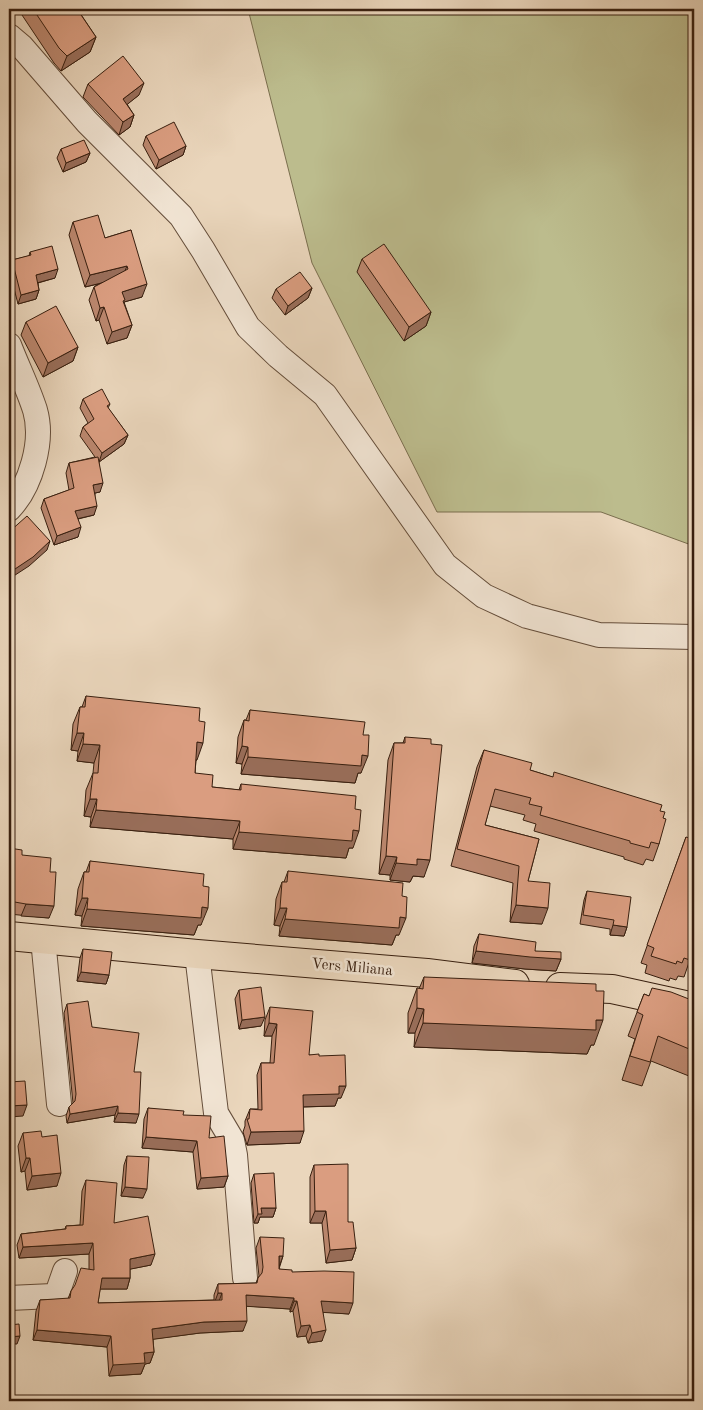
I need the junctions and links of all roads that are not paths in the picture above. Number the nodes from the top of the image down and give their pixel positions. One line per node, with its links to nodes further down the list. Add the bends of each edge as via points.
1 (9, 36): 4 (street, via 87,122 181,216 248,327 325,396 445,565 484,596 527,616 599,636)
2 (9, 345): 3 (street, via 35,412 38,442 30,475)
3 (9, 508)
4 (694, 637)
5 (9, 936): 6 (main road, Vers Miliana)
6 (43, 939): 7 (main road, Vers Miliana); 9 (street)
7 (196, 954): 8 (main road, Vers Miliana, via 427,973 524,985 612,989); 11 (street, via 216,1113 232,1140 235,1155)
8 (694, 1007)
9 (58, 1104)
10 (66, 1271): 12 (street, via 53,1296)
11 (245, 1278)
12 (9, 1298)

